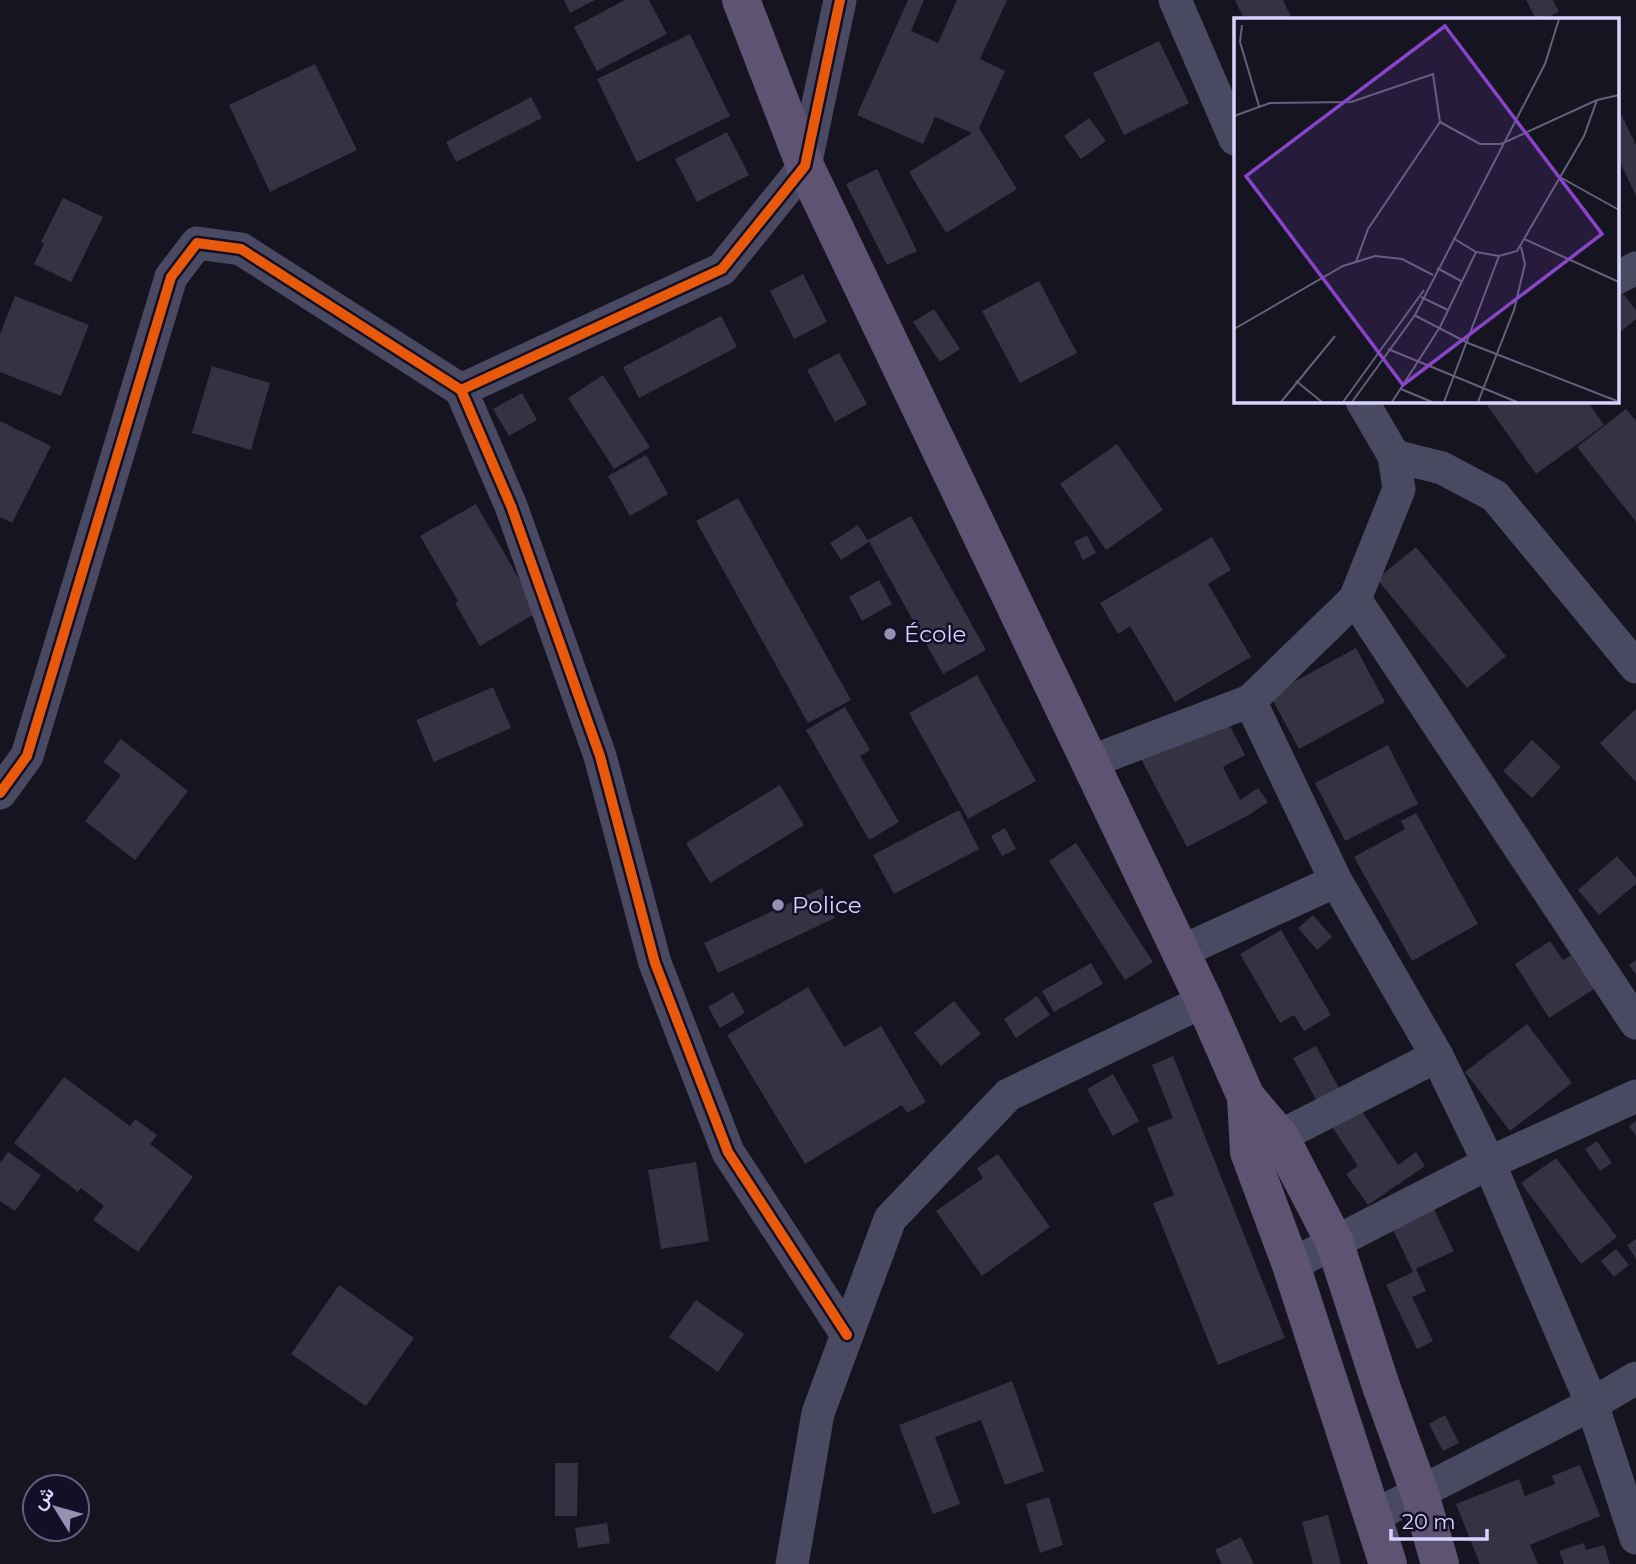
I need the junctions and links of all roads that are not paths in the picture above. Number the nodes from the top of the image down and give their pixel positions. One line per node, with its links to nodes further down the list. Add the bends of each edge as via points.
1 (741, 0): 5 (main road)
2 (840, 0): 5 (street)
3 (1175, 0): 4 (street)
4 (1234, 137)
5 (805, 166): 8 (street, via 722,269); 14 (main road)
6 (1636, 268): 7 (street)
7 (1618, 277)
8 (461, 390): 15 (street, via 241,249 197,243 171,277 27,756); 26 (street, via 511,506 600,756 655,963 727,1152)
9 (1370, 403): 10 (street)
10 (1394, 456): 11 (street, via 1399,489); 12 (street, via 1442,468 1495,495)
11 (1355, 599): 13 (street); 19 (street)
12 (1636, 667)
13 (1250, 701): 14 (street); 16 (street)
14 (1090, 762): 17 (main road)
15 (0, 793)
16 (1336, 881): 17 (street); 20 (street)
17 (1180, 952): 18 (main road)
18 (1204, 1001): 22 (main road); 26 (street, via 1008,1094 890,1219)
19 (1636, 1023)
20 (1437, 1056): 22 (street); 23 (street)
21 (1636, 1096): 23 (street)
22 (1264, 1144): 24 (main road); 25 (main road)
23 (1489, 1163): 24 (street); 28 (street)
24 (1335, 1241): 25 (street); 29 (main road)
25 (1291, 1265): 30 (main road)
26 (847, 1335): 32 (street, via 818,1413)
27 (1636, 1378): 28 (street)
28 (1592, 1404): 29 (street); 31 (street)
29 (1420, 1494): 30 (street); 34 (main road)
30 (1374, 1516): 33 (main road)
31 (1636, 1538)
32 (792, 1564)
33 (1388, 1564)
34 (1440, 1564)

